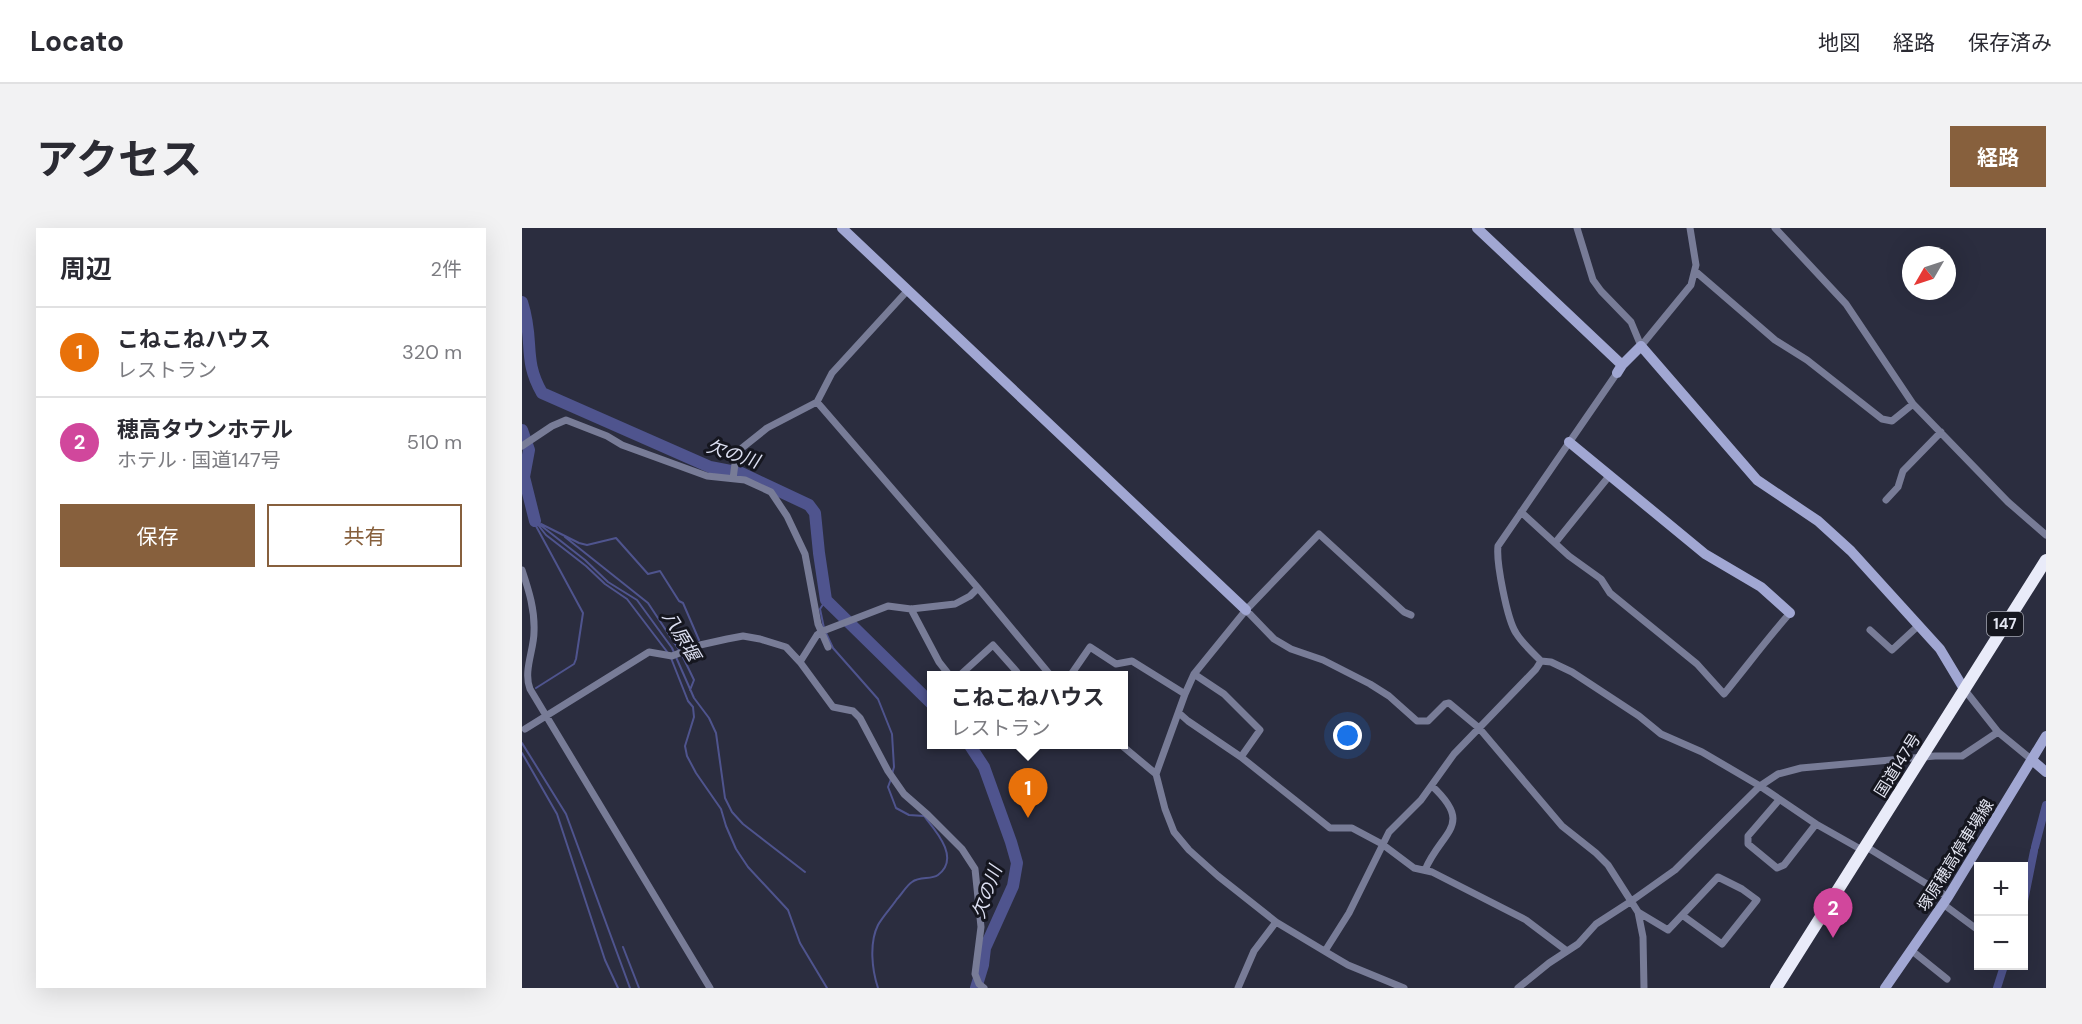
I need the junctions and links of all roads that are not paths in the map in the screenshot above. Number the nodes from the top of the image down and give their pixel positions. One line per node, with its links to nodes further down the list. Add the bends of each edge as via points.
1 (842, 228): 7 (street)
2 (1478, 228): 9 (street)
3 (1577, 228): 8 (street, via 1593,280 1630,322)
4 (1690, 228): 6 (street)
5 (1775, 228): 11 (street, via 1846,304)
6 (1695, 271): 8 (street, via 1691,285); 11 (street, via 1775,340 1882,419 1892,421)
7 (908, 290): 10 (street, via 832,373); 25 (street)
8 (1641, 346): 9 (street); 28 (street, via 1757,480 1818,521 1851,551)
9 (1620, 369): 13 (street)
10 (817, 402): 16 (street, via 783,418 748,442 738,453); 23 (street)
11 (1913, 404): 12 (street)
12 (1941, 432): 17 (street, via 1903,471 1898,487); 19 (street, via 2008,502)
13 (1569, 442): 15 (street); 18 (street)
14 (526, 443): 16 (street, via 566,420 707,476)
15 (1610, 475): 20 (street); 26 (street, via 1705,554 1761,587)
16 (734, 477): 30 (street, via 771,492 787,516 805,554)
17 (1886, 500)
18 (1521, 512): 20 (street); 32 (street, via 1498,546 1498,559 1510,621)
19 (2046, 535)
20 (1555, 543): 26 (street, via 1697,664 1724,694)
21 (2046, 560): 40 (highway, 国道147号 / 147)
22 (522, 570): 43 (street, via 535,620 528,682)
23 (978, 588): 24 (street, via 955,604); 37 (street)
24 (911, 609): 30 (street, via 888,606); 34 (street)
25 (1246, 610): 27 (street, via 1319,534); 39 (street); 44 (street, via 1274,639 1370,684 1417,721 1428,720 1449,703)
26 (1791, 613)
27 (1411, 615)
28 (1918, 626): 29 (street, via 1892,650); 40 (street, via 1940,649)
29 (1870, 630)
30 (824, 631): 31 (street); 33 (street, via 814,639)
31 (828, 647)
32 (1540, 661): 44 (street); 55 (street, via 1562,666 1661,734 1702,752)
33 (800, 662): 43 (street, via 786,647 750,637 727,639 669,657 649,652); 71 (street, via 833,707 853,711 860,718 904,794 962,849 975,868 981,927 975,974)
34 (947, 671)
35 (964, 671): 36 (street, via 993,645)
36 (1016, 671)
37 (1048, 671)
38 (1073, 671): 41 (street, via 1090,647 1116,664 1132,661)
39 (1194, 674): 41 (street); 49 (street, via 1224,694 1260,730)
40 (1964, 689): 46 (street); 50 (highway, 国道147号 / 147)
41 (1185, 694): 42 (street)
42 (1179, 713): 49 (street); 53 (street)
43 (546, 716): 45 (street); 72 (street)
44 (1479, 728): 54 (street, via 1454,753); 62 (street, via 1562,826 1608,865)
45 (525, 729)
46 (1998, 732): 50 (street, via 1962,756); 51 (street)
47 (2046, 736): 51 (street, 塚原穂高停車場線)
48 (1126, 749): 53 (street)
49 (1241, 757): 58 (street, via 1330,828 1352,828)
50 (1922, 757): 55 (street, via 1801,768 1778,774); 59 (highway, 国道147号 / 147)
51 (2032, 760): 52 (street); 61 (street, 塚原穂高停車場線)
52 (2046, 772)
53 (1156, 774): 65 (street, via 1174,832 1218,876)
54 (1432, 786): 58 (street); 60 (street, via 1444,797 1454,818)
55 (1760, 786): 56 (street); 62 (street, via 1675,870)
56 (1779, 800): 57 (street); 57 (street, via 1748,836 1748,844 1777,868 1784,865)
57 (1816, 824): 59 (street)
58 (1382, 844): 60 (street, via 1414,868); 68 (street, via 1349,913)
59 (1864, 848): 61 (street); 77 (highway, 国道147号 / 147)
60 (1425, 870): 69 (street, via 1526,920)
61 (1946, 901): 66 (street); 67 (street, 塚原穂高停車場線)
62 (1630, 902): 63 (street); 69 (street, via 1596,924)
63 (1638, 912): 64 (street, via 1668,930); 76 (street, via 1643,937)
64 (1682, 915): 64 (street, via 1718,877 1757,900 1722,944)
65 (1276, 922): 68 (street); 73 (street, via 1254,951)
66 (1974, 926)
67 (1911, 950): 70 (street); 78 (street, 塚原穂高停車場線)
68 (1325, 951): 74 (street)
69 (1567, 951): 75 (street)
70 (1947, 979)
71 (983, 987)
72 (710, 988)
73 (1238, 988)
74 (1404, 988)
75 (1518, 988)
76 (1644, 988)
77 (1776, 988)
78 (1885, 988)

